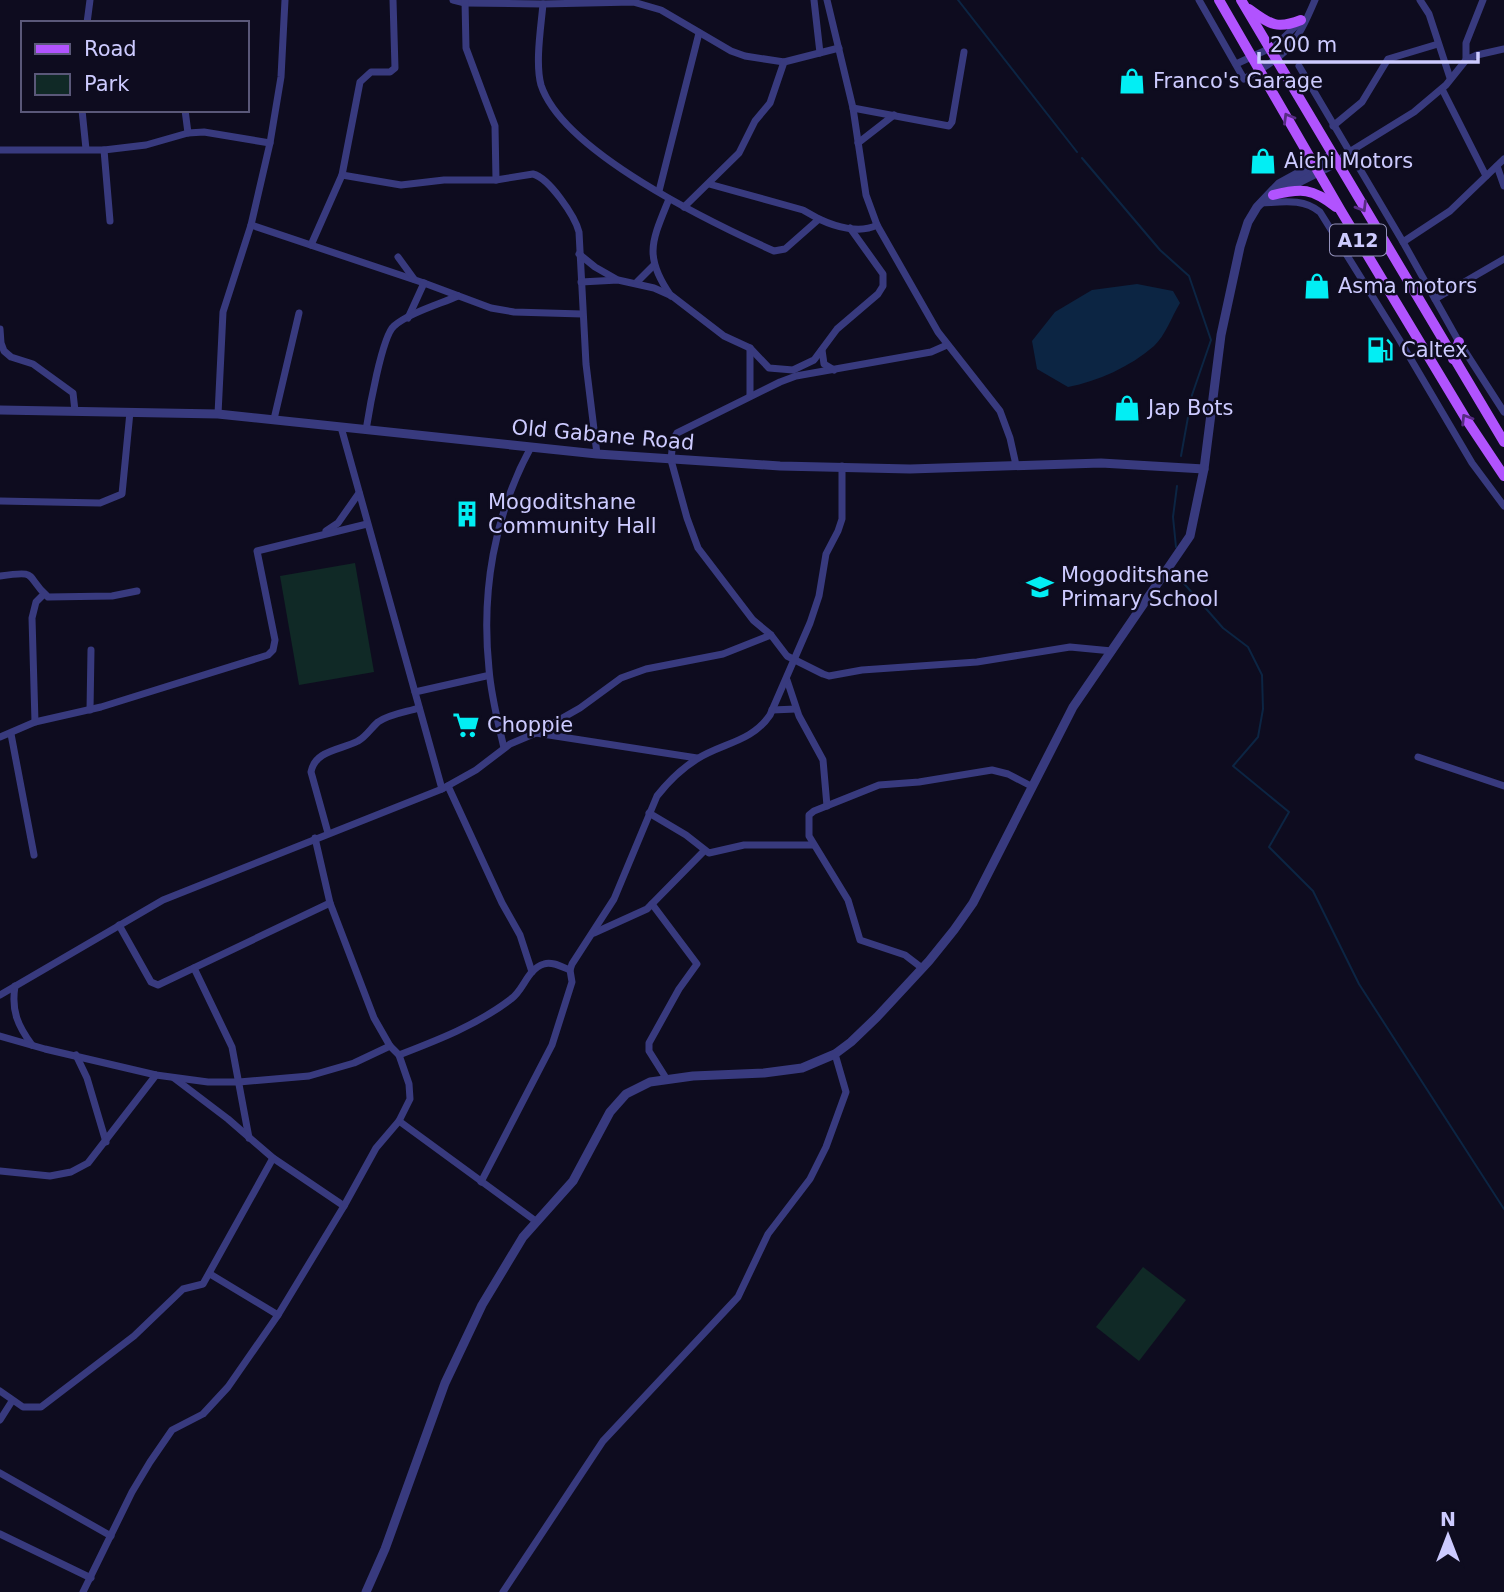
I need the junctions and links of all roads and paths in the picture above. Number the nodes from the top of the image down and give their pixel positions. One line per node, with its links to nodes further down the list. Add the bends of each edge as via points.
1 (90, 0): 18 (street)
2 (285, 0): 41 (street, via 281,78)
3 (393, 0): 51 (street, via 395,68 371,72 360,82)
4 (453, 0): 11 (street)
5 (814, 0): 16 (street)
6 (827, 0): 15 (street)
7 (1199, 0): 30 (street)
8 (1219, 0): 26 (main road, A12)
9 (1420, 0): 20 (street)
10 (1483, 0): 27 (street, via 1466,43)
11 (465, 1): 13 (street); 53 (street, via 468,56 495,126)
12 (1242, 2): 17 (main road, via 1276,26); 23 (main road, A12)
13 (543, 4): 19 (street, via 641,3); 56 (street, via 539,76 551,103 601,154)
14 (1314, 4): 17 (street); 28 (street, via 1292,44)
15 (829, 14): 16 (street); 21 (street)
16 (815, 15): 25 (street)
17 (1301, 20): 23 (street)
18 (87, 21)
19 (699, 33): 29 (street, via 737,54); 56 (street)
20 (1438, 44): 33 (street); 39 (street, via 1388,59 1362,102)
21 (839, 48): 25 (street); 35 (street)
22 (1504, 49): 27 (street)
23 (1268, 50): 26 (street); 28 (main road, A12)
24 (964, 52): 38 (street, via 949,126)
25 (820, 53): 29 (street)
26 (1252, 57): 30 (street); 32 (main road, A12)
27 (1466, 60): 33 (street)
28 (1275, 61): 32 (street); 47 (main road, A12)
29 (784, 62): 54 (street, via 772,98 739,153)
30 (1236, 64): 32 (street, via 1244,79)
31 (1299, 66): 39 (street)
32 (1259, 70): 50 (main road, A12, one-way to 32)
33 (1450, 78): 34 (street)
34 (1442, 89): 46 (street); 52 (street)
35 (853, 108): 38 (street); 42 (street)
36 (82, 112): 43 (street)
37 (185, 112): 40 (street)
38 (894, 115): 42 (street)
39 (1332, 126): 46 (street)
40 (188, 133): 41 (street); 45 (street)
41 (270, 144): 63 (street)
42 (858, 144): 64 (street, via 866,195)
43 (86, 149): 44 (street); 45 (street)
44 (0, 150)
45 (104, 150): 62 (street)
46 (1347, 154): 47 (street); 66 (street)
47 (1334, 159): 50 (street); 92 (main road, A12, one-way to 92)
48 (1504, 159): 49 (street)
49 (1497, 166): 52 (street); 55 (street)
50 (1316, 167): 58 (street); 60 (main road, A12)
51 (342, 175): 53 (street, via 401,184); 67 (street)
52 (1486, 176): 66 (street, via 1450,211)
53 (496, 180): 68 (street, via 533,174 543,178 575,222)
54 (709, 184): 59 (street); 61 (street)
55 (1504, 186)
56 (659, 191): 57 (street)
57 (669, 199): 59 (street); 72 (street, via 656,232)
58 (1267, 199): 60 (main road, via 1292,190 1309,191); 87 (street, via 1298,201 1320,212); 110 (street, via 1248,222 1240,247 1222,335)
59 (684, 207): 61 (street, via 774,251 785,249)
60 (1341, 211): 86 (main road, A12)
61 (819, 219): 65 (street)
62 (110, 221)
63 (251, 225): 67 (street); 100 (street, via 223,312)
64 (877, 225): 65 (street); 71 (street)
65 (850, 228): 73 (street)
66 (1403, 242): 81 (street)
67 (311, 244): 74 (street)
68 (579, 254): 75 (street); 76 (street)
69 (398, 257): 74 (street)
70 (1504, 259): 81 (street)
71 (899, 263): 73 (street); 89 (street)
72 (654, 265): 78 (street); 80 (street)
73 (883, 274): 91 (street, via 878,294 843,323)
74 (414, 280): 77 (street)
75 (618, 280): 76 (street); 78 (street)
76 (581, 282): 83 (street)
77 (424, 283): 79 (street); 84 (street)
78 (636, 283): 80 (street)
79 (458, 296): 83 (street, via 500,310); 84 (street)
80 (672, 296): 90 (street, via 724,336)
81 (1435, 299): 88 (street)
82 (299, 313): 101 (street)
83 (582, 314): 106 (street)
84 (408, 319): 103 (street, via 389,332)
85 (0, 329): 97 (street, via 4,351 33,364 73,393)
86 (1413, 329): 87 (street); 111 (main road, A12, one-way to 86)
87 (1399, 339): 114 (street, via 1472,463)
88 (1459, 342): 92 (main road); 99 (street)
89 (947, 345): 93 (street); 108 (street, via 1000,411)
90 (750, 348): 94 (street, via 769,368); 95 (street)
91 (822, 350): 93 (street, via 824,364); 94 (street)
92 (1453, 359): 104 (main road, A12)
93 (835, 370): 94 (street)
94 (794, 373): 95 (street)
95 (750, 396): 107 (street, via 677,433)
96 (0, 410): 97 (street, Old Gabane Road)
97 (75, 411): 98 (street, Old Gabane Road)
98 (130, 412): 100 (street, Old Gabane Road); 113 (street, via 122,494 100,503)
99 (1504, 412)
100 (218, 414): 101 (street, Old Gabane Road)
101 (274, 419): 102 (street, Old Gabane Road)
102 (341, 427): 103 (street, Old Gabane Road); 112 (street)
103 (366, 430): 105 (street, Old Gabane Road)
104 (1504, 442)
105 (531, 447): 106 (street, Old Gabane Road); 135 (street, via 510,488 492,548 488,668)
106 (597, 454): 107 (street, Old Gabane Road)
107 (671, 460): 109 (street, Old Gabane Road); 120 (street, via 698,548 753,620)
108 (1016, 465): 109 (street, Old Gabane Road); 110 (street, Old Gabane Road, via 1101,463)
109 (842, 466): 123 (street, via 842,519 826,554 819,596)
110 (1204, 469): 122 (street, via 1190,536)
111 (1504, 476)
112 (359, 493): 115 (street); 116 (street, via 338,523)
113 (0, 501)
114 (1504, 506)
115 (367, 524): 116 (street); 126 (street)
116 (319, 535): 129 (street, via 257,551 275,639 268,655)
117 (0, 576): 119 (street, via 27,573)
118 (137, 591): 119 (street, via 89,598)
119 (44, 594): 131 (street, via 36,602 32,618)
120 (771, 635): 123 (street, via 786,656); 132 (street, via 723,654 632,674)
121 (91, 650): 129 (street)
122 (1112, 651): 123 (street, via 1070,647 977,662 829,676); 138 (street, via 1081,694)
123 (794, 659): 125 (street)
124 (486, 677): 126 (street)
125 (786, 680): 128 (street); 130 (street)
126 (415, 692): 127 (street)
127 (419, 708): 140 (street); 143 (street, via 385,717 362,740 313,763 311,772)
128 (796, 709): 130 (street); 141 (street, via 823,760)
129 (90, 710): 131 (street)
130 (772, 710): 137 (street, via 755,732)
131 (36, 722): 133 (street)
132 (536, 733): 135 (street); 137 (street)
133 (11, 734): 134 (street); 147 (street)
134 (0, 737)
135 (504, 748): 140 (street, via 476,771)
136 (1418, 757): 139 (street)
137 (697, 758): 142 (street, via 667,783)
138 (1031, 786): 141 (street, via 992,770 888,783); 153 (street, via 973,903)
139 (1504, 786)
140 (445, 787): 143 (street); 155 (street, via 520,935)
141 (827, 806): 145 (street, via 809,815 808,836)
142 (649, 813): 146 (street); 151 (street, via 622,882)
143 (328, 833): 144 (street)
144 (314, 838): 148 (street); 150 (street, via 163,900)
145 (813, 845): 146 (street, via 744,845); 153 (street, via 848,900 860,940 905,955)
146 (704, 851): 149 (street)
147 (34, 855)
148 (330, 903): 152 (street); 160 (street, via 374,1018)
149 (652, 904): 151 (street); 166 (street, via 697,964 649,1043)
150 (119, 925): 152 (street, via 154,985); 156 (street)
151 (594, 933): 154 (street)
152 (194, 968): 167 (street, via 229,1038)
153 (922, 968): 161 (street)
154 (570, 970): 155 (street, via 546,963); 173 (street, via 572,982 552,1045)
155 (532, 972): 163 (street, via 518,993 500,1007 454,1034)
156 (15, 986): 157 (street); 159 (street, via 16,1018)
157 (0, 995)
158 (0, 1036): 159 (street)
159 (32, 1045): 162 (street)
160 (390, 1046): 163 (street); 167 (street, via 309,1076)
161 (835, 1054): 166 (street, via 802,1068); 187 (street, via 846,1092 826,1147 810,1179 768,1234 738,1297 603,1441)
162 (76, 1055): 164 (street); 170 (street)
163 (399, 1055): 168 (street, via 410,1099)
164 (156, 1075): 165 (street); 170 (street)
165 (172, 1077): 167 (street); 169 (street)
166 (666, 1078): 175 (street, via 636,1087 617,1103 573,1181)
167 (239, 1082): 169 (street)
168 (399, 1121): 173 (street); 174 (street, via 376,1148)
169 (249, 1138): 171 (street)
170 (106, 1142): 172 (street, via 88,1163 61,1175)
171 (273, 1158): 174 (street); 176 (street)
172 (0, 1171)
173 (481, 1182): 175 (street)
174 (344, 1206): 177 (street)
175 (537, 1222): 186 (street, via 512,1253 459,1352)
176 (210, 1274): 177 (street); 179 (street, via 203,1284 183,1289 134,1336 41,1407 23,1407)
177 (278, 1315): 183 (street, via 210,1408 172,1430 132,1492)
178 (0, 1391): 179 (street)
179 (12, 1401): 180 (street)
180 (0, 1420)
181 (0, 1473): 183 (street)
182 (0, 1534): 184 (street)
183 (111, 1536): 184 (street)
184 (91, 1578): 185 (street)
185 (83, 1592)
186 (366, 1592)
187 (503, 1592)

